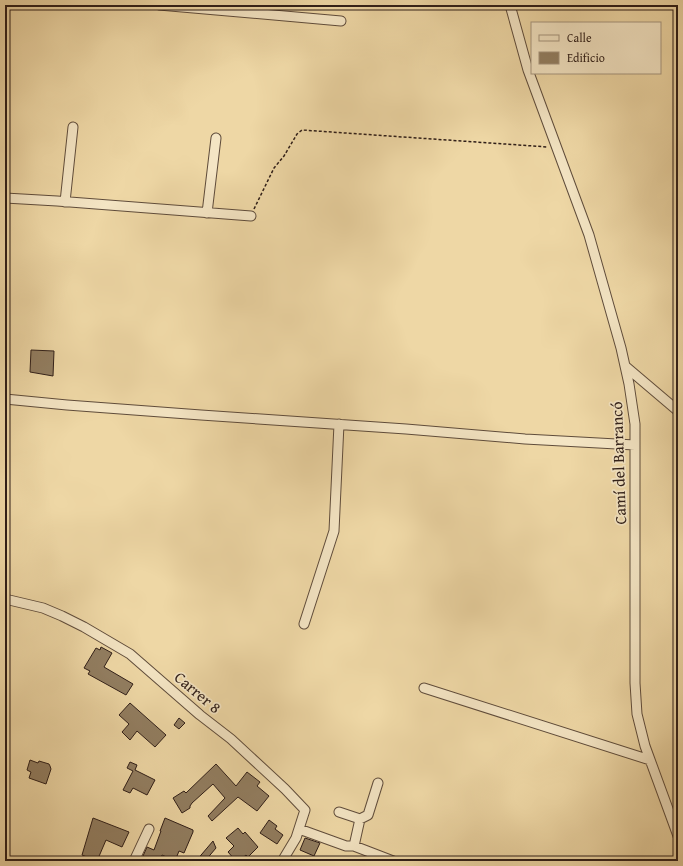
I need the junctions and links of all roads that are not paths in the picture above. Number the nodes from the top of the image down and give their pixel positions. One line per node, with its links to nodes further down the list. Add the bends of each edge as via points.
1 (159, 5): 3 (street)
2 (510, 5): 10 (street, Camí del Barrancó, via 528,70 589,235)
3 (341, 20)
4 (73, 127): 7 (street)
5 (216, 138): 8 (street)
6 (5, 198): 7 (street)
7 (65, 202): 8 (street)
8 (207, 213): 9 (street)
9 (250, 216)
10 (625, 366): 12 (street); 14 (street, Camí del Barrancó, via 635,424)
11 (5, 398): 13 (street, via 67,405)
12 (678, 411)
13 (339, 424): 14 (street); 16 (street, via 334,531)
14 (635, 445): 18 (street, Camí del Barrancó, via 635,683 637,714)
15 (5, 599): 23 (street, Carrer 8, via 43,608 62,616 130,654 231,739 290,794 305,810)
16 (304, 624)
17 (424, 688): 18 (street)
18 (650, 760): 24 (street, Camí del Barrancó)
19 (378, 784): 21 (street, via 368,815)
20 (339, 812): 21 (street)
21 (360, 819): 25 (street)
22 (148, 829): 26 (street)
23 (299, 829): 25 (street, via 346,846); 27 (street, Carrer 8, via 284,858)
24 (678, 836)
25 (354, 846): 28 (street)
26 (134, 861)
27 (286, 861)
28 (392, 861)

